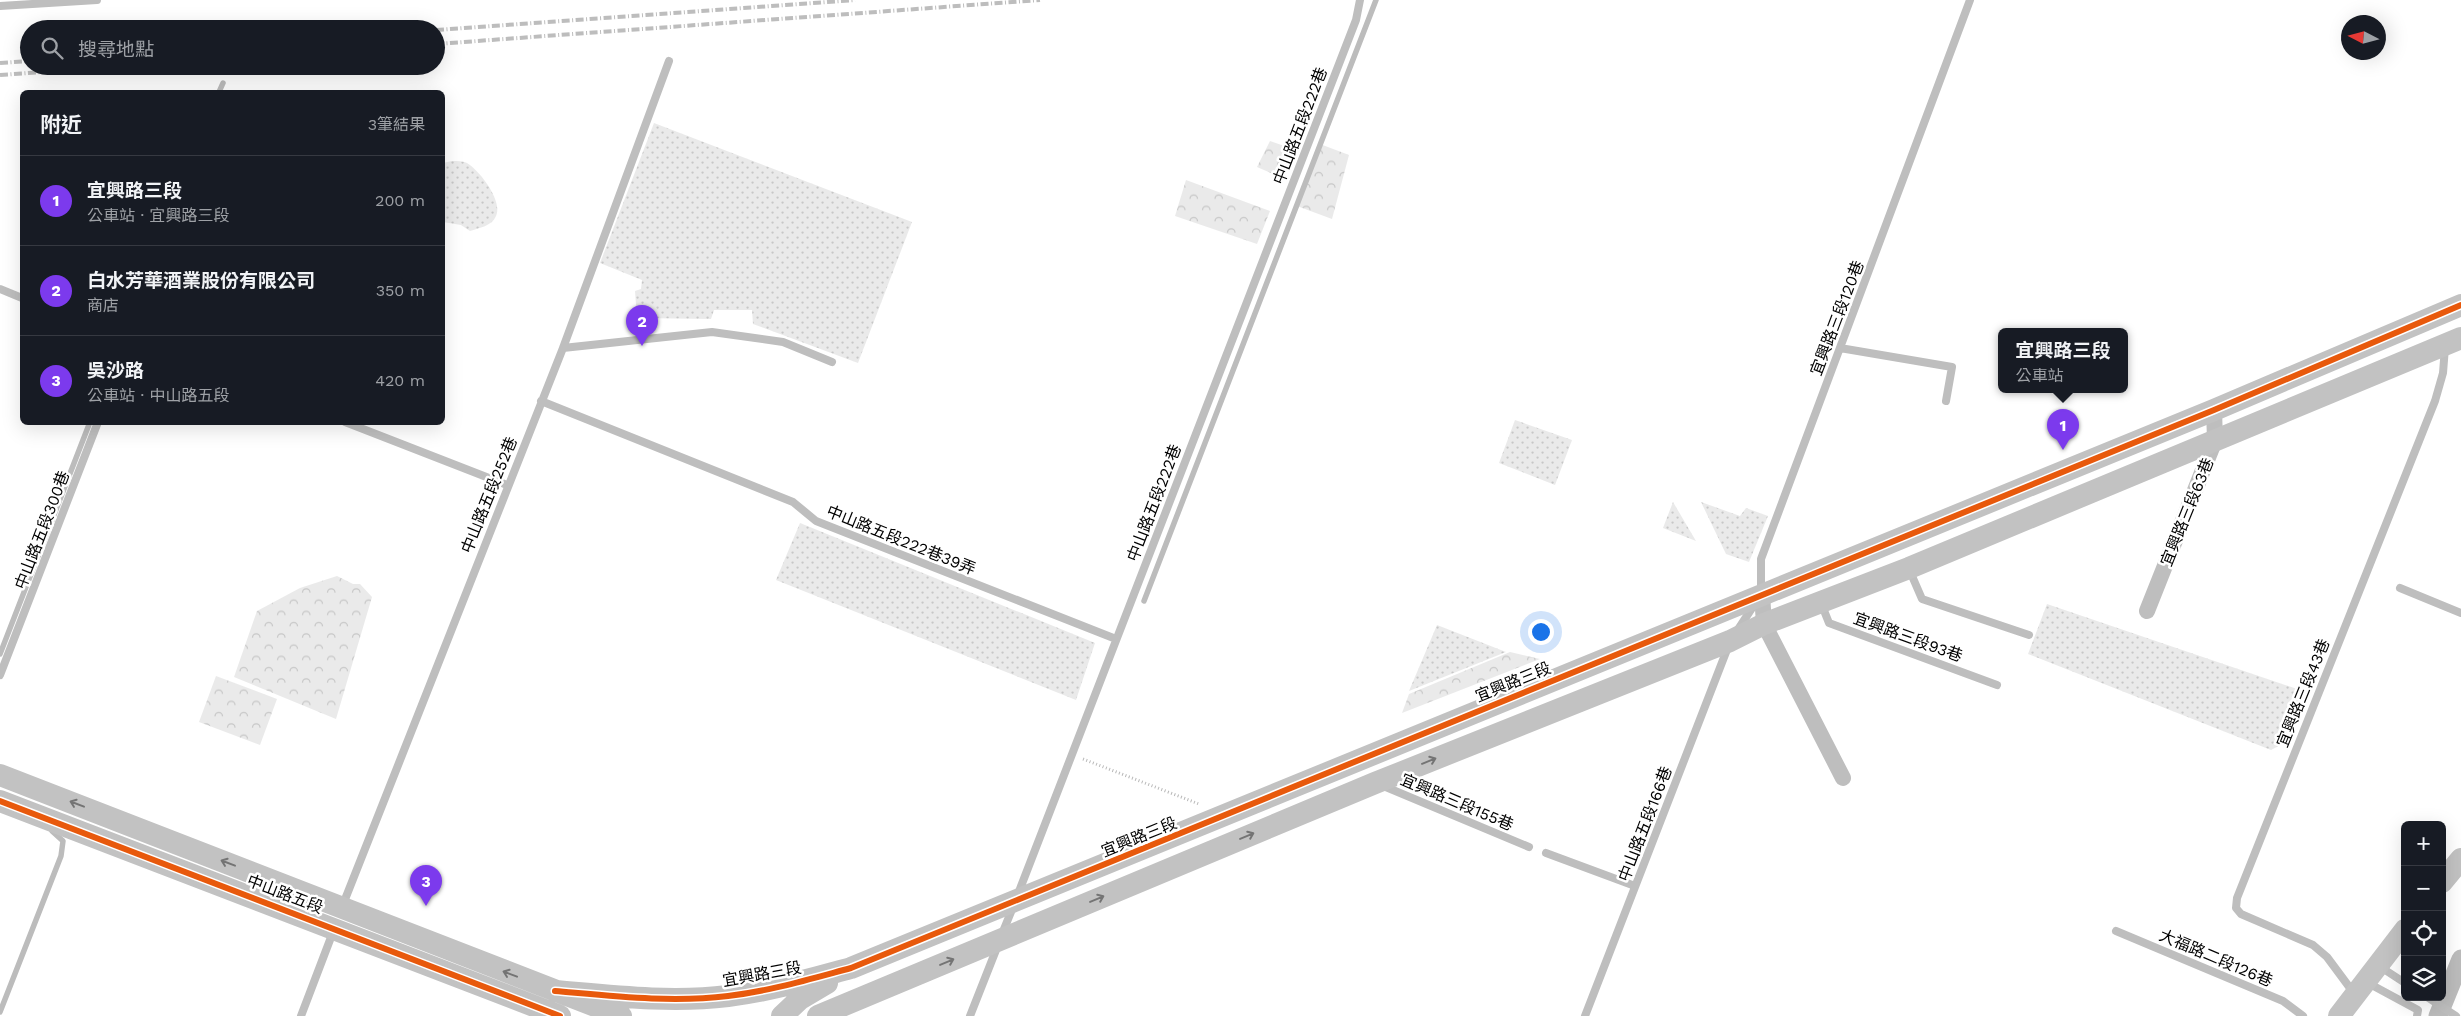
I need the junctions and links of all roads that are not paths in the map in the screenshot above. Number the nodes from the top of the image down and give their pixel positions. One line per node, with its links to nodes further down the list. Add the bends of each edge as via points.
1 (97, 0): 4 (lane)
2 (1360, 0): 28 (lane, 中山路五段222巷, via 1356,20)
3 (1970, 0): 11 (lane, 宜興路三段120巷)
4 (0, 6)
5 (669, 61): 10 (lane, 中山路五段252巷)
6 (0, 289): 7 (lane)
7 (20, 297)
8 (2461, 306): 15 (street, 宜興路三段)
9 (2453, 342): 18 (street); 47 (lane, 宜興路三段43巷, via 2435,401 2237,898 2236,908 2241,914 2313,945)
10 (563, 348): 12 (lane, via 712,332 783,342); 13 (lane, 中山路五段252巷)
11 (1840, 348): 14 (lane, via 1952,366); 22 (lane, 宜興路三段120巷, via 1761,559)
12 (832, 362)
13 (541, 401): 19 (lane, 中山路五段252巷); 28 (lane, 中山路五段222巷39弄, via 793,502 816,521)
14 (1946, 401)
15 (2214, 410): 18 (street, 宜興路三段63巷); 22 (street, 宜興路三段)
16 (97, 425): 30 (lane, 中山路五段300巷)
17 (352, 425): 19 (lane)
18 (2215, 440): 20 (street); 24 (street, 宜興路三段63巷)
19 (508, 485): 42 (lane, 中山路五段252巷)
20 (1909, 568): 23 (street); 27 (lane, via 1922,599)
21 (2400, 588): 25 (lane)
22 (1762, 594): 26 (street); 29 (lane); 41 (street, 宜興路三段)
23 (1821, 603): 26 (street); 31 (lane, 宜興路三段93巷, via 1829,623)
24 (2147, 611)
25 (2461, 613)
26 (1764, 624): 29 (street); 33 (street)
27 (2029, 635)
28 (1116, 639): 41 (lane, 中山路五段222巷)
29 (1730, 641): 34 (street, one-way to 29); 40 (lane, 中山路五段166巷)
30 (0, 674)
31 (1997, 685)
32 (0, 775): 42 (street, 中山路五段, one-way to 32)
33 (1843, 778)
34 (1375, 783): 36 (lane, 宜興路三段155巷); 45 (street, one-way to 34)
35 (0, 801): 42 (street, 中山路五段)
36 (1529, 847)
37 (1546, 853): 40 (lane)
38 (2461, 859): 39 (street)
39 (2446, 877)
40 (1635, 886): 60 (lane, 中山路五段166巷)
41 (1014, 903): 45 (lane, 中山路五段222巷); 46 (street, 宜興路三段)
42 (338, 918): 50 (street, 中山路五段, one-way to 42); 53 (lane, 中山路五段252巷); 54 (street, 中山路五段)
43 (2116, 931): 61 (lane, 大福路二段126巷, via 2283,1002)
44 (2401, 935): 47 (street)
45 (1000, 939): 48 (street, one-way to 45); 59 (lane, 中山路五段222巷)
46 (851, 968): 50 (street, 宜興路三段, via 786,986 727,996 631,998); 56 (street, 宜興路三段, via 800,999)
47 (2366, 980): 49 (lane); 62 (street); 63 (lane, via 2418,1010)
48 (902, 982): 57 (street); 58 (street)
49 (2401, 982)
50 (555, 991): 55 (street, 中山路五段)
51 (2433, 1001): 52 (lane)
52 (2454, 1015)
53 (301, 1016)
54 (560, 1016)
55 (621, 1016)
56 (782, 1016)
57 (818, 1016)
58 (863, 1016)
59 (970, 1016)
60 (1585, 1016)
61 (2303, 1016)
62 (2339, 1016)
63 (2417, 1016)

